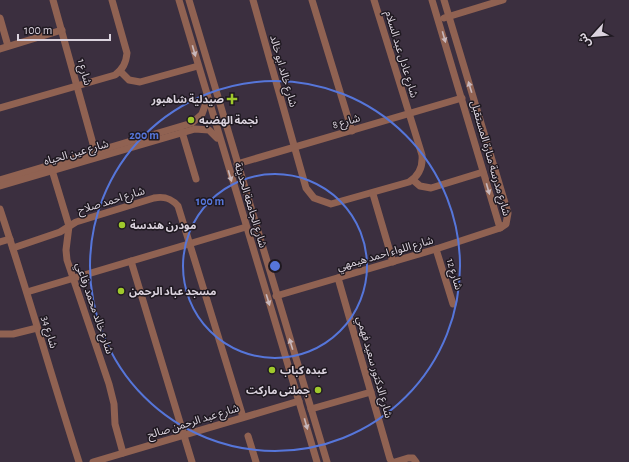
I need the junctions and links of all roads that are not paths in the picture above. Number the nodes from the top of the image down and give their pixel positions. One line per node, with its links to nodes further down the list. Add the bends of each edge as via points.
1 (53, 0): 16 (street, شارع 1)
2 (112, 0): 20 (street, via 127,53 127,60)
3 (179, 0): 15 (street, شارع الجامعة الحديثة)
4 (189, 0): 14 (street, شارع الجامعة الحديثة)
5 (252, 0): 29 (street, شارع خالد ابو خالد)
6 (312, 0): 26 (street)
7 (374, 0): 25 (street, شارع عادل عبد السلام)
8 (432, 0): 13 (street, شارع مدرسة منارة المستقبل)
9 (444, 0): 11 (street, شارع مدرسة منارة المستقبل)
10 (503, 0): 11 (street)
11 (449, 17): 13 (street); 42 (street, شارع مدرسة منارة المستقبل, one-way to 11, via 508,221 508,213)
12 (0, 18): 17 (street)
13 (438, 20): 23 (street, شارع مدرسة منارة المستقبل, one-way to 23)
14 (196, 24): 15 (street); 31 (street, شارع الجامعة الحديثة)
15 (187, 26): 19 (street, شارع الجامعة الحديثة, one-way to 19)
16 (62, 30): 17 (street); 21 (street, شارع 1)
17 (8, 46): 18 (street)
18 (0, 49)
19 (198, 66): 20 (street, via 140,82 129,80); 22 (street, شارع الجامعة الحديثة)
20 (120, 71): 21 (street, via 115,75)
21 (77, 86): 24 (street); 30 (street, شارع 1)
22 (207, 98): 28 (street, شارع الجامعة الحديثة); 30 (street, شارع عين الحياه, via 202,114 192,122)
23 (462, 98): 25 (street, شارع 8); 33 (street, شارع مدرسة منارة المستقبل)
24 (0, 108)
25 (409, 114): 26 (street, شارع 8); 36 (street, شارع عادل عبد السلام, via 422,160 420,171)
26 (352, 131): 29 (street, شارع 8)
27 (182, 132): 28 (street, شارع عين الحياه, via 205,128 213,133); 32 (street, شارع عين الحياه); 34 (street)
28 (221, 145): 41 (street, شارع الجامعة الحديثة, one-way to 41)
29 (295, 147): 31 (street, شارع 8); 38 (street, شارع خالد ابو خالد, via 306,188 319,201 337,204)
30 (95, 151): 35 (street, شارع عين الحياه)
31 (237, 164): 46 (street, شارع الجامعة الحديثة)
32 (52, 170): 37 (street, شارع عين الحياه); 40 (street, شارع خالد محمد رفاعي)
33 (483, 172): 36 (street, via 431,188 420,186); 42 (street, شارع مدرسة منارة المستقبل, one-way to 42)
34 (196, 179)
35 (0, 180)
36 (413, 180): 38 (street, شارع خالد ابو خالد)
37 (0, 186)
38 (373, 194): 51 (street)
39 (0, 209): 43 (street, شارع 34)
40 (69, 226): 45 (street, شارع احمد صلاح, via 80,220 164,197 178,206); 47 (street, شارع احمد صلاح, via 60,232); 52 (street, شارع خالد محمد رفاعي, via 66,255)
41 (246, 227): 45 (street); 48 (street, شارع الجامعة الحديثة)
42 (500, 228): 49 (street, شارع اللواء احمد هيمهي)
43 (10, 238): 44 (street); 47 (street, شارع 34)
44 (0, 242)
45 (190, 244): 50 (street); 62 (street, شارع احمد صلاح)
46 (261, 246): 48 (street); 55 (street, شارع الجامعة الحديثة)
47 (13, 248): 54 (street, شارع 34)
48 (252, 248): 60 (street, شارع الجامعة الحديثة, one-way to 60)
49 (436, 249): 51 (street, شارع اللواء احمد هيمهي); 56 (street, شارع 12)
50 (131, 261): 52 (street); 63 (street)
51 (393, 262): 53 (street, شارع اللواء احمد هيمهي)
52 (74, 278): 54 (street); 65 (street, شارع خالد محمد رفاعي, via 109,384 115,424)
53 (338, 278): 55 (street, شارع اللواء احمد هيمهي); 59 (street, شارع الدكتور سعيد فهمي)
54 (28, 292): 57 (street, شارع 34)
55 (276, 296): 61 (street, شارع الجامعة الحديثة, one-way to 55)
56 (453, 304)
57 (37, 328): 58 (street, via 13,334); 66 (street, شارع 34)
58 (0, 334)
59 (370, 392): 61 (street); 72 (street, شارع الدكتور سعيد فهمي, via 390,459)
60 (299, 401): 62 (street, شارع عبد الرحمن صالح); 70 (street, شارع الجامعة الحديثة, one-way to 70)
61 (311, 409): 71 (street, شارع الجامعة الحديثة)
62 (243, 417): 63 (street, شارع عبد الرحمن صالح)
63 (184, 435): 65 (street, شارع عبد الرحمن صالح); 68 (street)
64 (248, 436): 69 (street)
65 (123, 453): 67 (street, شارع عبد الرحمن صالح)
66 (79, 462)
67 (93, 462)
68 (192, 462)
69 (256, 462)
70 (317, 462)
71 (327, 462)
72 (394, 462): 73 (street, شارع الدكتور سعيد فهمي, via 410,457)
73 (416, 462)

